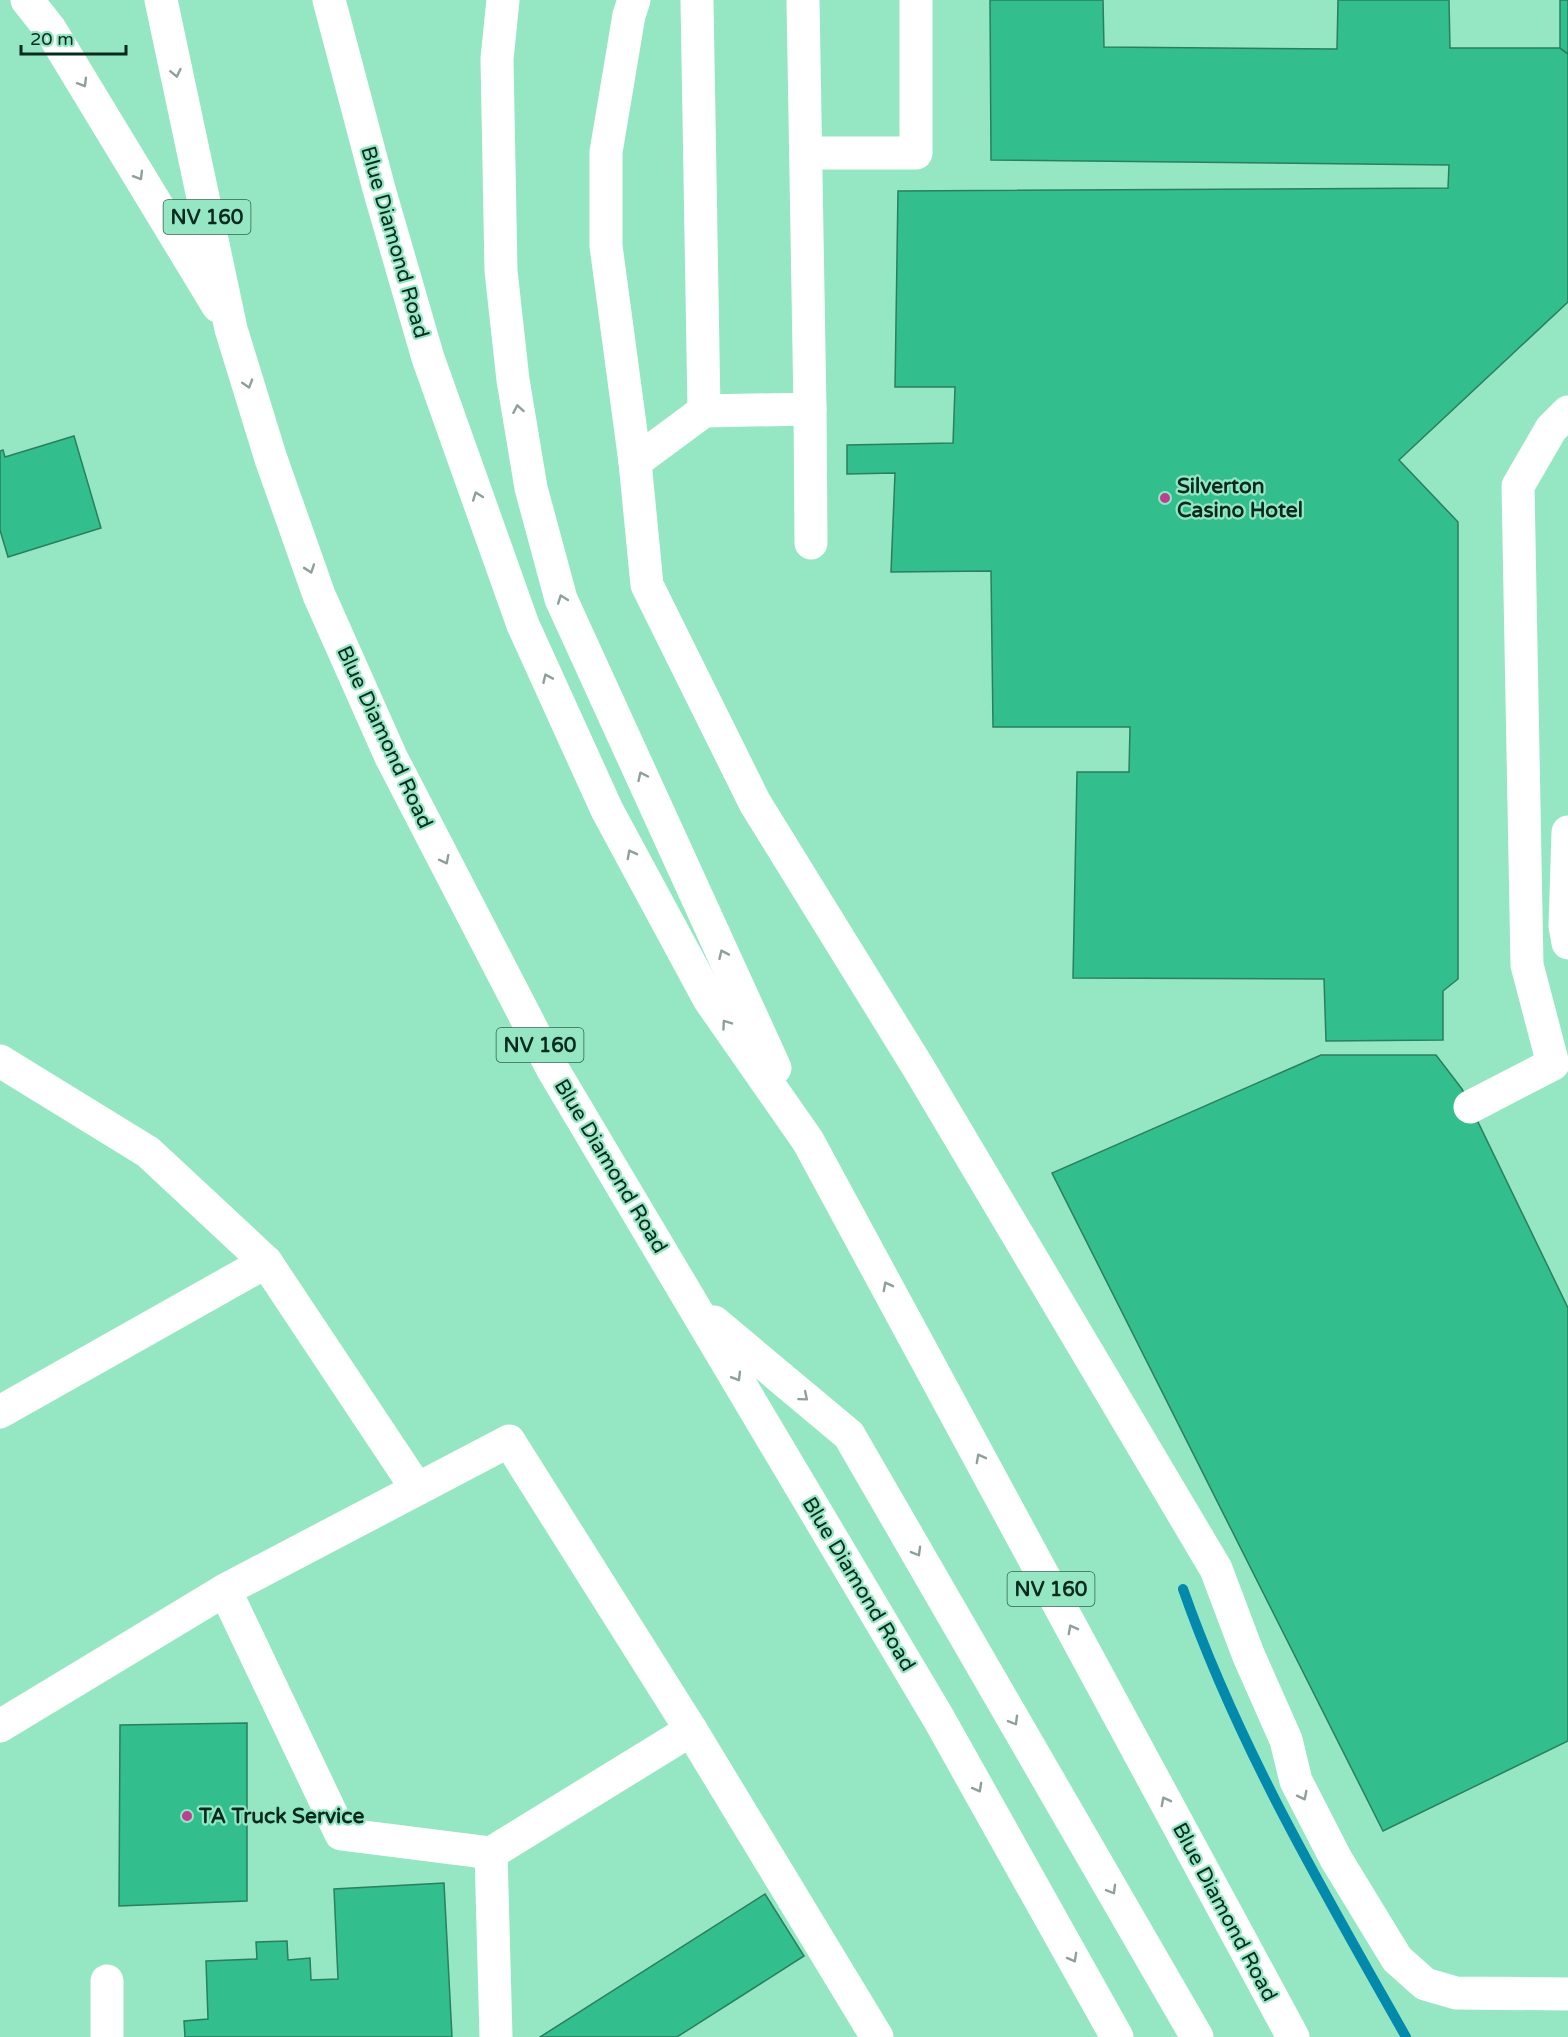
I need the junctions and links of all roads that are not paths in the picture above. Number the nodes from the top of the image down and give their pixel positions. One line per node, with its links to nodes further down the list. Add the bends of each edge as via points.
1 (27, 0): 10 (main road, one-way to 10, via 50,29)
2 (161, 0): 10 (main road, Blue Diamond Road / NV 160, one-way to 10)
3 (329, 0): 20 (main road, Blue Diamond Road / NV 160, one-way to 3, via 709,999 607,810 523,625 428,358)
4 (503, 0): 20 (main road, one-way to 4, via 561,599 531,488 513,380 501,271 497,59)
5 (634, 0): 14 (main road, via 628,15 608,140 606,246)
6 (697, 0): 12 (main road)
7 (803, 0): 9 (main road)
8 (916, 0): 9 (main road, via 916,153)
9 (806, 153): 11 (main road)
10 (231, 328): 22 (main road, Blue Diamond Road / NV 160, one-way to 22, via 271,459 319,595 391,757 552,1068)
11 (810, 409): 12 (main road); 15 (main road)
12 (704, 411): 14 (main road)
13 (1568, 412): 19 (main road, via 1551,429 1518,486 1527,965 1553,1064)
14 (635, 462): 30 (main road, one-way to 30, via 647,585 755,803 918,1067 1216,1569 1286,1740 1296,1781 1369,1917 1397,1959 1425,1984 1456,1993)
15 (811, 543)
16 (1568, 832): 17 (main road)
17 (1568, 943)
18 (0, 1061): 21 (main road, via 148,1152)
19 (1470, 1107)
20 (808, 1141): 36 (main road, Blue Diamond Road / NV 160, one-way to 20)
21 (266, 1262): 23 (main road); 24 (main road)
22 (694, 1305): 31 (main road, Blue Diamond Road / NV 160, one-way to 31, via 939,1719); 35 (main road, one-way to 35, via 849,1435)
23 (0, 1412)
24 (417, 1489): 25 (main road); 27 (main road, via 509,1441)
25 (225, 1590): 26 (main road); 28 (main road, via 341,1834)
26 (0, 1726)
27 (691, 1730): 28 (main road); 34 (main road)
28 (491, 1853): 33 (main road)
29 (107, 1981): 32 (main road)
30 (1568, 1994)
31 (1107, 2033)
32 (107, 2037)
33 (496, 2037)
34 (877, 2037)
35 (1197, 2037)
36 (1293, 2037)

